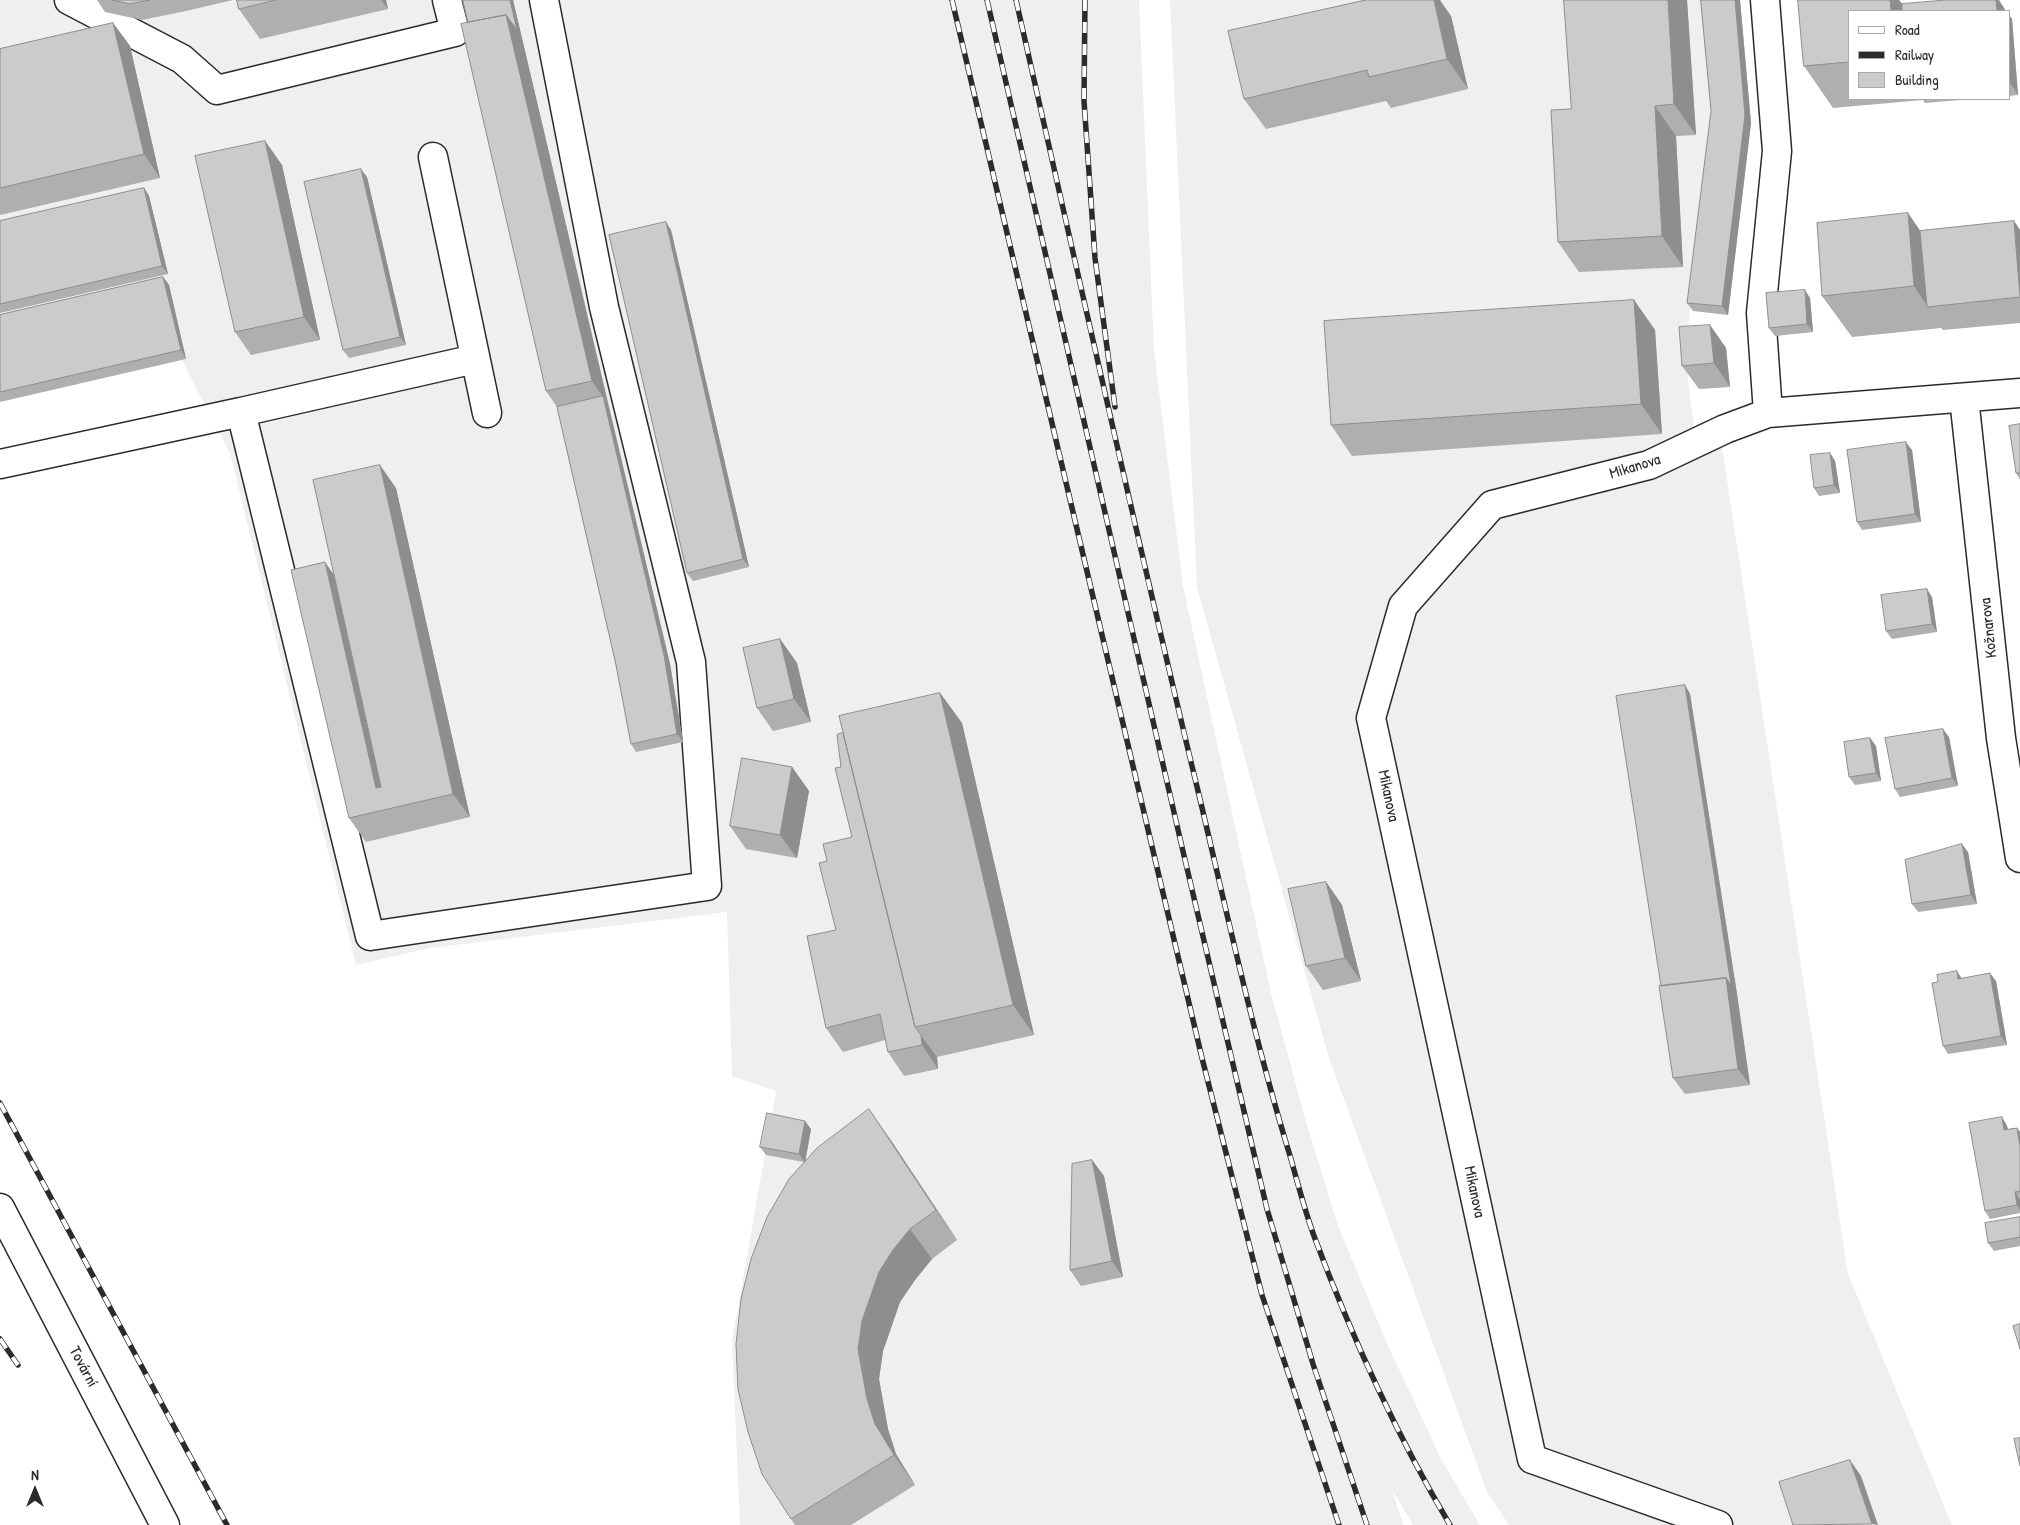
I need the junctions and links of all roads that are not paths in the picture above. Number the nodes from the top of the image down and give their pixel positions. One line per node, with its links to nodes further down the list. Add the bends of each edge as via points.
1 (69, 0): 2 (street, via 182,59 217,90 455,32)
2 (447, 0)
3 (544, 0): 9 (street, via 604,308 692,662 707,886 370,936)
4 (1765, 0): 11 (street, via 1777,150 1761,313)
5 (433, 157): 6 (street)
6 (475, 358): 9 (street); 10 (street)
7 (2020, 393): 8 (street, Mikanova)
8 (1964, 398): 11 (street, Mikanova); 13 (street, Kožnarova, via 2000,738)
9 (240, 412): 12 (street)
10 (487, 413)
11 (1768, 413): 16 (street, Mikanova, via 1725,429 1649,465 1492,505 1403,606 1371,718 1532,1459)
12 (0, 464)
13 (2020, 858)
14 (0, 1208): 15 (street, Tovární)
15 (165, 1525)
16 (1718, 1525)

